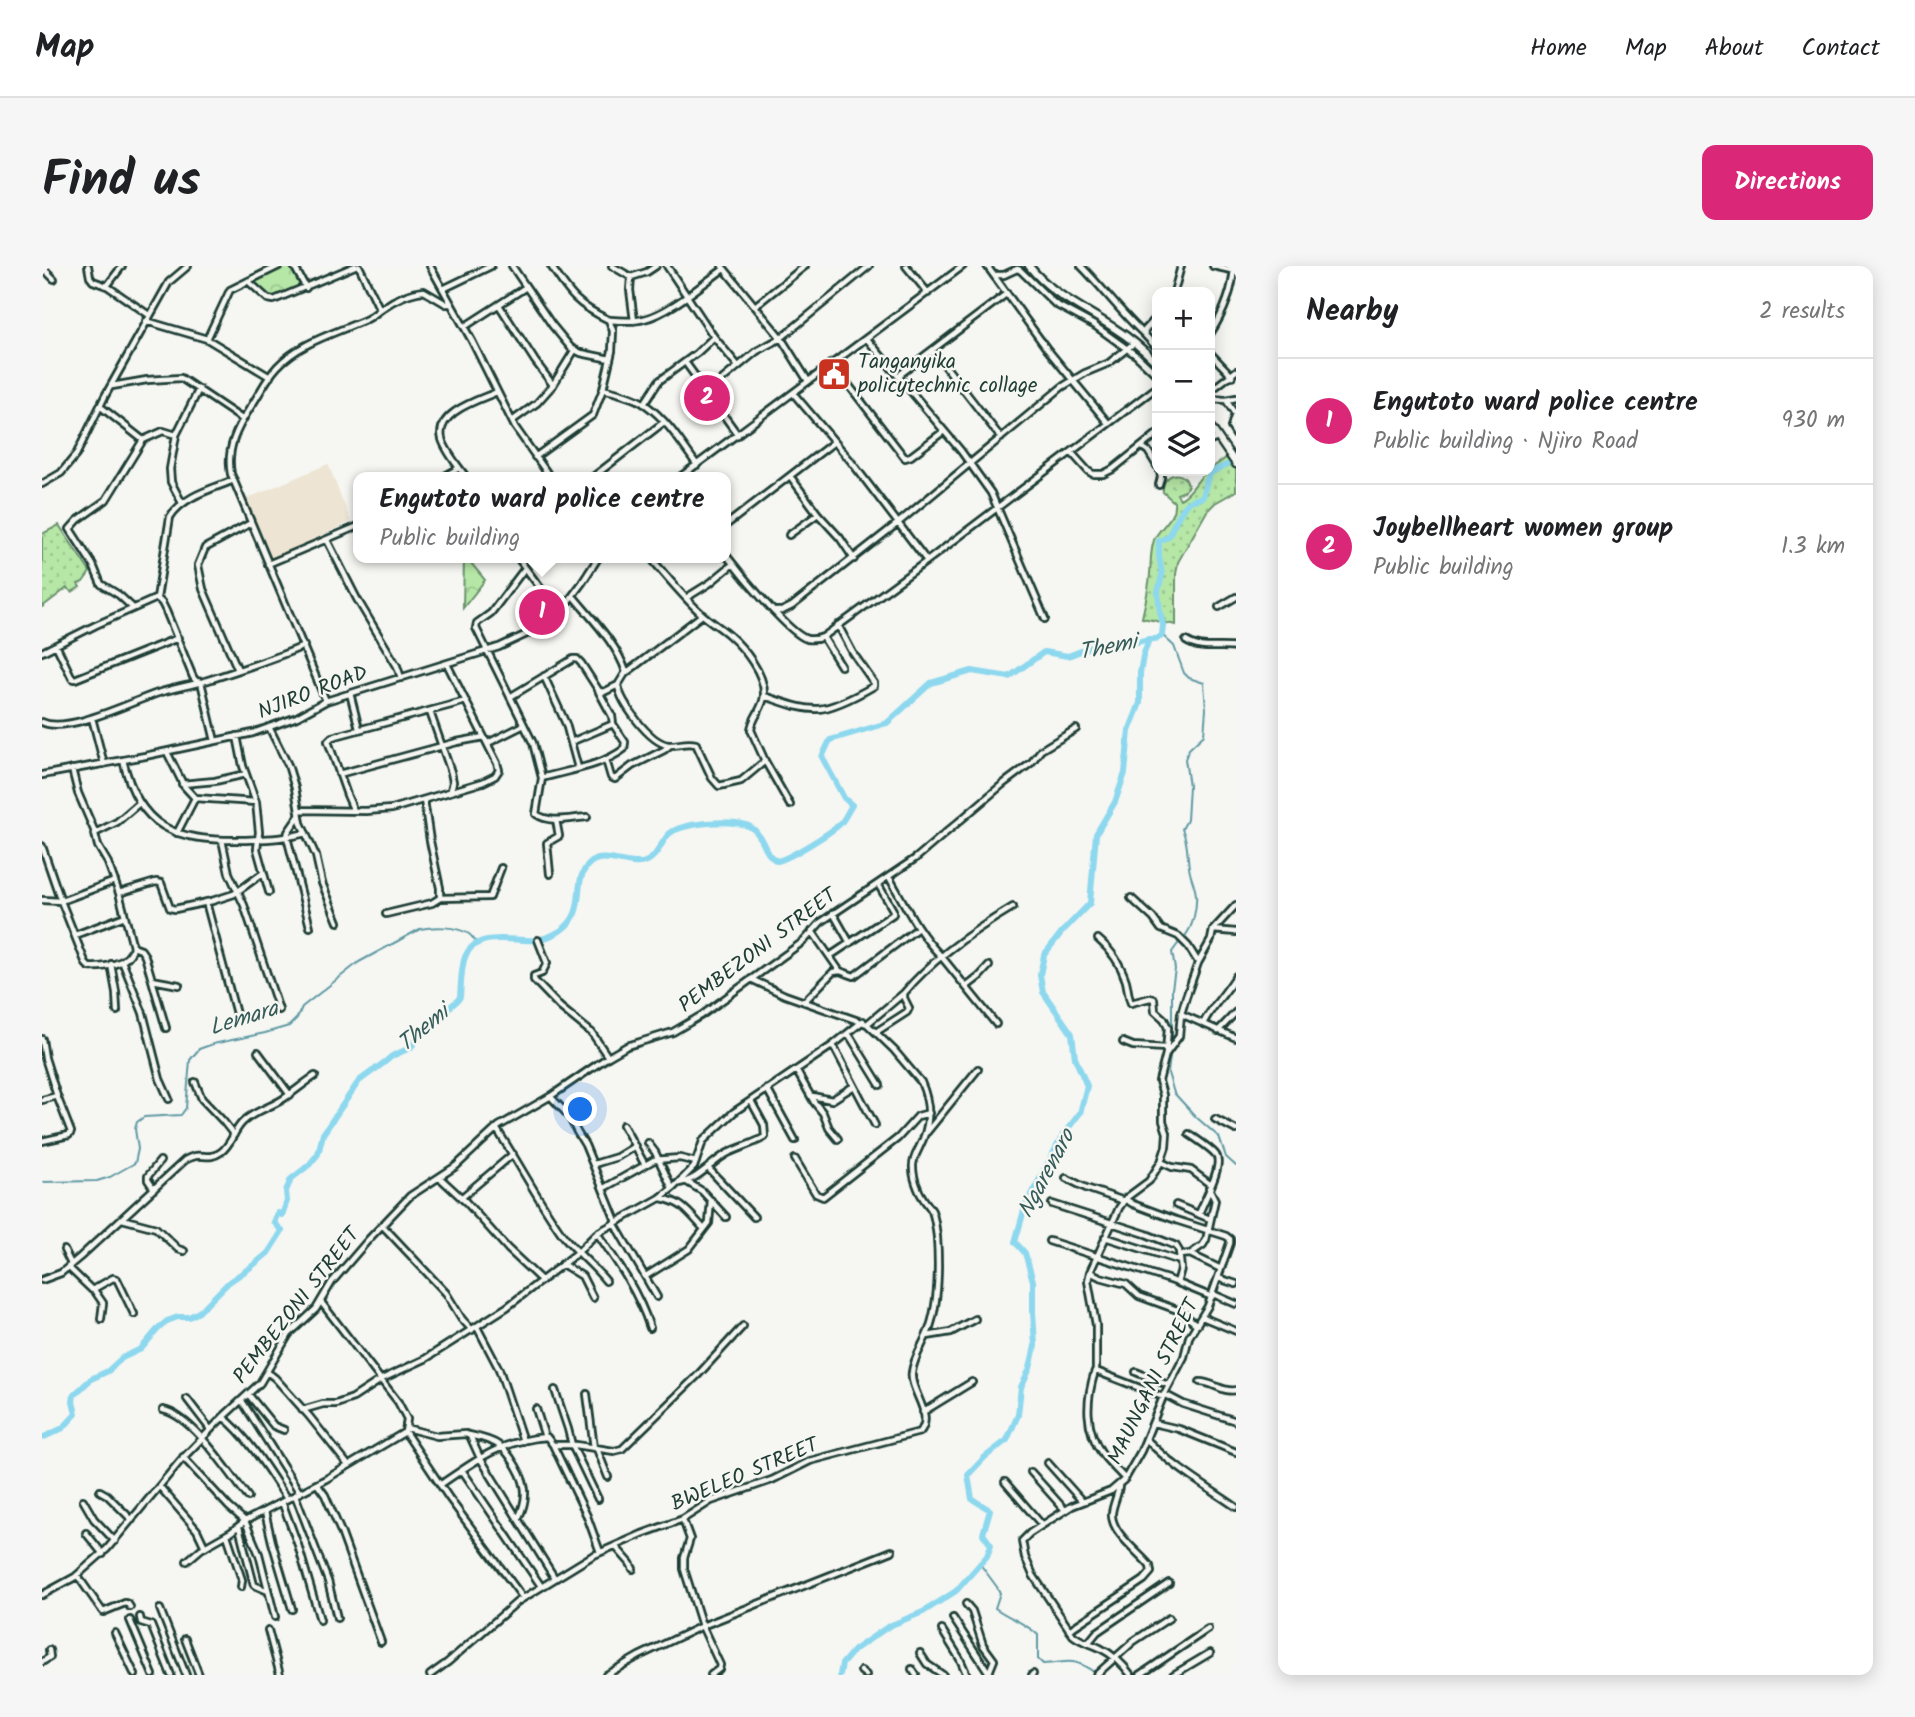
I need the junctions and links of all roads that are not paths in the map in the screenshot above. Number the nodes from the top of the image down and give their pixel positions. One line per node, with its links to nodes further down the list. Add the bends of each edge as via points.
1 (88, 266): 32 (street, via 93,281)
2 (121, 266): 32 (street)
3 (188, 266): 44 (street, via 169,282)
4 (279, 266): 31 (street)
5 (294, 266): 35 (street)
6 (357, 266): 35 (street); 43 (street)
7 (430, 266): 36 (street)
8 (491, 266): 36 (street)
9 (512, 266): 33 (street)
10 (551, 266): 45 (street, via 572,297)
11 (612, 266): 29 (street)
12 (656, 266): 29 (street)
13 (805, 266): 42 (street)
14 (858, 266): 27 (street)
15 (869, 266): 27 (street)
16 (906, 266): 37 (street)
17 (987, 266): 28 (street)
18 (1029, 266): 55 (main road, via 1050,289)
19 (1081, 266): 50 (street)
20 (1181, 266): 34 (street)
21 (1213, 266): 26 (street)
22 (42, 267): 30 (street)
23 (669, 267): 39 (street)
24 (723, 267): 39 (street); 42 (street)
25 (959, 267): 37 (street)
26 (1235, 269): 48 (street)
27 (862, 271): 52 (street)
28 (994, 275): 38 (street); 57 (street, via 1020,270 1055,304)
29 (631, 277): 46 (street)
30 (54, 279)
31 (248, 281): 35 (street, via 270,300); 53 (street, via 228,292)
32 (107, 286): 44 (street)
33 (526, 287): 41 (street); 58 (street)
34 (1175, 287)
35 (306, 288)
36 (443, 289): 40 (street)
37 (928, 293): 54 (street)
38 (1006, 295): 59 (street); 71 (street)
39 (687, 296): 46 (street, via 651,317); 51 (street)
40 (451, 304): 43 (street, via 423,291); 49 (street)
41 (499, 305): 49 (street); 72 (street)
42 (755, 306): 52 (street)
43 (380, 310): 68 (street, via 313,341)
44 (148, 318): 53 (street); 73 (street)
45 (609, 320): 46 (street); 62 (street, via 613,331)
46 (634, 320)
47 (1152, 322): 50 (street)
48 (1215, 325)
49 (464, 327): 79 (street)
50 (1144, 334): 56 (street)
51 (714, 337): 63 (street); 65 (street)
52 (781, 338): 65 (street); 70 (street)
53 (207, 339): 68 (street)
54 (867, 339): 64 (street); 69 (street)
55 (1135, 343): 57 (street); 61 (main road)
56 (1152, 343)
57 (1127, 349): 66 (street); 71 (street)
58 (574, 351): 62 (street); 72 (street)
59 (930, 353): 69 (street); 96 (street, via 936,354)
60 (1215, 357): 67 (street)
61 (1152, 358)
62 (610, 359): 75 (street)
63 (685, 362): 77 (street); 84 (street, via 659,382)
64 (830, 364): 70 (street); 91 (street, via 905,458)
65 (738, 366): 77 (street)
66 (1152, 370)
67 (1234, 373): 74 (street)
68 (270, 377): 86 (street)
69 (898, 377): 91 (street)
70 (808, 381): 80 (street)
71 (1072, 381): 90 (street); 96 (street)
72 (553, 385): 88 (street)
73 (111, 386): 76 (street, via 178,378); 85 (street)
74 (1215, 387)
75 (603, 389): 84 (street); 104 (street, via 593,415)
76 (199, 390): 86 (street); 93 (street)
77 (707, 391): 94 (street)
78 (1152, 391): 90 (street)
79 (497, 392): 88 (street); 109 (street, via 451,413 442,427 443,442)
80 (793, 393): 94 (street); 101 (street)
81 (1236, 398): 83 (street)
82 (1215, 399): 83 (street)
83 (1226, 400): 87 (street)
84 (644, 404): 89 (street)
85 (101, 407): 100 (street); 118 (street, via 76,455 55,478)
86 (242, 419): 117 (street, via 232,445)
87 (1235, 419): 95 (street, via 1231,427)
88 (512, 421): 104 (street)
89 (664, 422): 106 (street); 113 (street)
90 (1108, 423): 103 (street)
91 (944, 431): 108 (street)
92 (1215, 434): 98 (main road)
93 (176, 435): 100 (street, via 163,431); 120 (street, via 169,476)
94 (738, 435): 106 (street)
95 (1236, 435)
96 (1001, 438): 108 (street)
97 (1152, 438): 102 (street)
98 (1218, 438): 99 (street); 107 (main road)
99 (1215, 439)
100 (143, 440): 143 (street, via 110,494 70,529 101,584)
101 (834, 442): 115 (street); 125 (street)
102 (1142, 447): 103 (street, via 1103,474 1088,471); 105 (street)
103 (1071, 452): 121 (street)
104 (535, 457): 112 (street)
105 (1152, 458)
106 (697, 464): 114 (street)
107 (1236, 464)
108 (970, 465): 121 (street); 125 (street)
109 (459, 468): 110 (street); 111 (street)
110 (452, 472)
111 (462, 472)
112 (546, 472)
113 (599, 472)
114 (687, 472)
115 (790, 476): 122 (street); 123 (street)
116 (1161, 476): 119 (street)
117 (234, 480): 120 (street); 124 (street)
118 (42, 484)
119 (1159, 485)
120 (182, 503): 140 (street, via 170,517)
121 (996, 508): 131 (street); 147 (street)
122 (818, 514): 127 (street); 129 (street)
123 (731, 521)
124 (251, 523): 135 (street); 159 (street, via 205,548 198,565 203,589)
125 (898, 523): 129 (street); 131 (street)
126 (353, 528): 128 (street)
127 (789, 535)
128 (327, 540): 135 (street); 162 (street)
129 (854, 559): 144 (street, via 792,606 781,612)
130 (731, 561): 136 (street)
131 (927, 561): 148 (street)
132 (522, 563): 137 (street)
133 (595, 563): 138 (street, NJIRO ROAD)
134 (655, 563): 141 (street)
135 (268, 564): 153 (street)
136 (733, 564): 141 (street); 144 (street)
137 (525, 568): 146 (street); 155 (street, via 491,613 477,623)
138 (573, 596): 146 (street, NJIRO ROAD); 160 (street, via 619,657)
139 (1236, 597): 142 (street)
140 (157, 598): 143 (street); 150 (street)
141 (686, 598): 145 (street)
142 (1219, 607)
143 (133, 608): 152 (street)
144 (773, 609): 149 (street, via 802,636)
145 (702, 615): 160 (street); 167 (street, via 743,651 763,681)
146 (554, 616): 155 (street, NJIRO ROAD)
147 (1045, 619)
148 (838, 625): 149 (street); 167 (street, via 874,686 818,709)
149 (823, 637): 158 (street)
150 (178, 638): 152 (street, via 75,679); 163 (street, via 193,677)
151 (1186, 641): 154 (street, via 1196,646)
152 (56, 645): 156 (street)
153 (304, 646): 159 (street); 169 (street)
154 (1236, 648)
155 (487, 651): 157 (street, NJIRO ROAD); 168 (street)
156 (42, 652)
157 (447, 664): 162 (street, NJIRO ROAD); 170 (street)
158 (842, 666)
159 (238, 670): 163 (street)
160 (626, 674): 164 (street)
161 (544, 676): 165 (street, via 577,659); 168 (street); 182 (street)
162 (401, 678): 166 (street, NJIRO ROAD)
163 (201, 682): 172 (street); 181 (street)
164 (618, 685): 165 (street); 184 (street, via 637,720)
165 (598, 691): 174 (street)
166 (350, 692): 169 (street, NJIRO ROAD); 177 (street)
167 (764, 696): 189 (street, via 750,727)
168 (510, 697): 175 (street)
169 (326, 701): 176 (street, NJIRO ROAD)
170 (466, 701): 171 (street); 180 (street)
171 (430, 712): 177 (street); 185 (street)
172 (92, 718): 173 (street, via 58,725); 190 (street)
173 (42, 722)
174 (613, 724): 182 (street); 188 (street, via 626,746)
175 (524, 725): 183 (street); 196 (street)
176 (269, 727): 179 (street, NJIRO ROAD); 205 (street, via 291,772)
177 (359, 729): 194 (street, via 328,741)
178 (1076, 729): 218 (street, PEMBEZONI STREET, via 1041,750 1031,763)
179 (237, 736): 181 (street, NJIRO ROAD); 193 (street)
180 (484, 737): 183 (street); 185 (street)
181 (215, 741): 186 (street, NJIRO ROAD)
182 (571, 741): 191 (street)
183 (488, 743): 198 (street, via 498,773)
184 (670, 745): 188 (street, via 615,779); 189 (street, via 696,744 714,782 721,786 741,780)
185 (443, 746): 194 (street); 198 (street, via 453,778)
186 (166, 752): 187 (street, NJIRO ROAD); 197 (street)
187 (123, 760): 190 (street, NJIRO ROAD); 202 (street)
188 (606, 760): 191 (street)
189 (765, 761): 203 (street)
190 (104, 764): 192 (street, NJIRO ROAD)
191 (578, 768): 196 (street)
192 (72, 769): 195 (street, NJIRO ROAD); 208 (street)
193 (246, 774): 197 (street); 201 (street)
194 (339, 774): 204 (street)
195 (42, 775)
196 (542, 778): 207 (street, via 536,814)
197 (182, 783): 199 (street)
198 (451, 791): 200 (street)
199 (195, 798): 201 (street); 209 (street)
200 (425, 799): 204 (street, via 392,809); 224 (street)
201 (256, 802): 212 (street)
202 (138, 804): 208 (street); 209 (street)
203 (789, 805)
204 (354, 811): 205 (street)
205 (299, 813): 210 (street); 211 (street)
206 (587, 817): 207 (street)
207 (556, 820): 217 (street, via 559,836 547,843)
208 (95, 833): 219 (street)
209 (177, 833): 213 (street)
210 (306, 833): 211 (street); 234 (street)
211 (287, 837): 212 (street); 235 (street)
212 (257, 839): 213 (street); 216 (street)
213 (222, 840): 221 (street)
214 (42, 846): 227 (street)
215 (501, 868): 224 (street, via 490,897)
216 (263, 873): 221 (street); 222 (street)
217 (550, 874)
218 (888, 877): 220 (street, PEMBEZONI STREET); 236 (street)
219 (115, 881): 223 (street); 227 (street)
220 (878, 884): 232 (street, PEMBEZONI STREET); 243 (street, via 893,914)
221 (237, 892): 228 (street); 260 (street)
222 (269, 892)
223 (119, 893): 228 (street, via 158,882 172,909); 233 (street)
224 (440, 898): 231 (street)
225 (1131, 898): 248 (street, via 1161,929 1178,936)
226 (42, 900): 227 (street)
227 (61, 901): 240 (street)
228 (206, 902): 262 (street)
229 (1236, 905): 238 (street)
230 (1013, 907): 246 (street)
231 (386, 914)
232 (833, 914): 237 (street, PEMBEZONI STREET); 243 (street)
233 (125, 916): 240 (street); 244 (street)
234 (338, 922)
235 (310, 927)
236 (918, 928): 246 (street); 251 (street, via 854,976)
237 (812, 930): 245 (street); 253 (street, PEMBEZONI STREET, via 804,941)
238 (1213, 930): 239 (street); 248 (street)
239 (1236, 932)
240 (75, 935): 249 (street, via 89,967)
241 (1098, 939): 275 (street, via 1114,957 1131,1003 1154,999 1155,1011 1168,1028)
242 (538, 940): 277 (street, via 547,963 534,980 592,1033)
243 (850, 943): 245 (street)
244 (133, 947): 247 (street); 254 (street, via 143,952)
245 (830, 956): 251 (street)
246 (941, 956): 256 (street); 257 (street)
247 (122, 961): 249 (street); 290 (street)
248 (1198, 963): 263 (street)
249 (111, 964): 259 (street)
250 (989, 966): 256 (street)
251 (839, 971): 258 (street)
252 (1236, 976): 266 (street)
253 (751, 979): 258 (street); 277 (street, PEMBEZONI STREET, via 683,1027)
254 (152, 980): 255 (street); 267 (street)
255 (178, 985)
256 (966, 987): 265 (street)
257 (904, 993): 264 (street); 269 (street, via 907,1012)
258 (804, 1002): 264 (street)
259 (117, 1010)
260 (279, 1010)
261 (1236, 1012): 268 (street)
262 (236, 1014)
263 (1181, 1014): 266 (street); 275 (street, via 1180,1036)
264 (865, 1023): 269 (street); 270 (street)
265 (996, 1024)
266 (1203, 1024): 268 (street)
267 (166, 1028)
268 (1218, 1031): 272 (street)
269 (876, 1032): 293 (street, via 921,1082)
270 (848, 1033): 274 (street); 283 (street)
271 (42, 1038): 278 (street)
272 (1236, 1038)
273 (1123, 1042): 275 (street)
274 (833, 1045): 280 (street); 284 (street)
275 (1166, 1051): 312 (street, via 1158,1081 1167,1133)
276 (258, 1052): 286 (street)
277 (608, 1057): 288 (street, PEMBEZONI STREET)
278 (44, 1059): 287 (street)
279 (978, 1069): 299 (street)
280 (796, 1070): 285 (street); 289 (street)
281 (315, 1076): 286 (street)
282 (195, 1083): 301 (street, via 202,1099)
283 (880, 1085)
284 (855, 1086): 289 (street, via 832,1100); 296 (street)
285 (766, 1089): 292 (street); 303 (street)
286 (290, 1095): 301 (street, via 248,1118)
287 (57, 1096): 291 (street); 304 (street, via 71,1133)
288 (551, 1096): 297 (street, PEMBEZONI STREET); 313 (street, via 571,1118)
289 (812, 1096): 302 (street)
290 (169, 1099)
291 (42, 1100)
292 (751, 1101): 311 (street, via 705,1139); 315 (street, via 765,1137 726,1154)
293 (929, 1114): 299 (street); 308 (street, via 918,1116 898,1138 823,1197 816,1194)
294 (1215, 1119): 298 (street)
295 (624, 1125): 306 (street)
296 (875, 1125)
297 (496, 1128): 307 (street); 316 (street, PEMBEZONI STREET)
298 (1236, 1130)
299 (926, 1133): 375 (street, via 912,1164 937,1237 936,1302)
300 (1189, 1134): 320 (street, via 1217,1157)
301 (234, 1135): 322 (street, via 221,1152 189,1157)
302 (838, 1139)
303 (795, 1140)
304 (42, 1141)
305 (648, 1143): 309 (street)
306 (635, 1146): 313 (street); 314 (street)
307 (513, 1154): 324 (street); 345 (street)
308 (795, 1159)
309 (658, 1160): 311 (street, via 680,1157); 314 (street); 321 (street)
310 (160, 1161): 322 (street, via 147,1178)
311 (696, 1162): 319 (street)
312 (1161, 1162): 320 (street, via 1191,1170); 327 (street, via 1149,1181)
313 (594, 1164): 323 (street)
314 (645, 1165): 323 (street)
315 (708, 1168): 318 (street); 332 (street)
316 (439, 1177): 324 (street); 337 (street, PEMBEZONI STREET, via 410,1196)
317 (1066, 1178): 327 (street, MAUNGANI STREET)
318 (687, 1182): 319 (street); 326 (street)
319 (679, 1183): 321 (street)
320 (1210, 1186): 330 (street); 334 (street, via 1215,1200)
321 (672, 1188): 325 (street)
322 (153, 1189): 333 (street)
323 (604, 1189): 335 (street)
324 (461, 1198): 356 (street)
325 (660, 1198): 335 (street); 338 (street, via 676,1201)
326 (711, 1200): 331 (street); 338 (street)
327 (1125, 1200): 336 (street); 339 (street, MAUNGANI STREET)
328 (1052, 1204): 336 (street)
329 (1176, 1205): 330 (street)
330 (1199, 1214): 334 (street)
331 (726, 1217)
332 (754, 1217)
333 (121, 1219): 344 (street, via 156,1228); 350 (street)
334 (1210, 1219): 339 (street)
335 (615, 1222): 340 (street); 353 (street)
336 (1112, 1224): 341 (street); 348 (street, via 1173,1245)
337 (382, 1225): 364 (street, PEMBEZONI STREET, via 332,1282); 372 (street, via 446,1293 461,1319)
338 (704, 1229): 353 (street, via 689,1249)
339 (1208, 1230): 346 (street, via 1205,1242); 351 (street, MAUNGANI STREET, via 1230,1239)
340 (597, 1233): 345 (street); 373 (street, via 626,1276)
341 (1105, 1237): 347 (street); 348 (street)
342 (1049, 1241): 347 (street)
343 (64, 1250): 350 (street)
344 (184, 1251)
345 (577, 1252): 349 (street); 357 (street)
346 (1191, 1254): 348 (street); 351 (street)
347 (1097, 1255): 352 (street); 358 (street)
348 (1180, 1258): 358 (street)
349 (562, 1264): 356 (street); 363 (street, via 582,1276)
350 (69, 1266): 355 (street); 360 (street)
351 (1221, 1269): 354 (street, MAUNGANI STREET)
352 (1090, 1272): 370 (street, via 1126,1284 1139,1296 1180,1311); 376 (street)
353 (646, 1276): 362 (street)
354 (1218, 1278): 359 (street); 361 (street, MAUNGANI STREET)
355 (42, 1280)
356 (541, 1280): 372 (street)
357 (606, 1281)
358 (1177, 1283): 361 (street)
359 (1236, 1284)
360 (94, 1290): 366 (street, via 117,1279); 368 (street, via 103,1303)
361 (1212, 1295): 365 (street); 367 (street, MAUNGANI STREET)
362 (657, 1297)
363 (593, 1298)
364 (321, 1302): 377 (street, PEMBEZONI STREET, via 289,1334); 379 (street)
365 (1236, 1304)
366 (134, 1314)
367 (1202, 1317): 370 (street, MAUNGANI STREET); 374 (street)
368 (101, 1319)
369 (975, 1319): 375 (street, via 951,1332)
370 (1197, 1325): 382 (street, MAUNGANI STREET)
371 (743, 1326): 408 (street, via 629,1444 618,1451)
372 (474, 1328): 379 (street); 404 (street, via 488,1345 503,1379)
373 (650, 1328)
374 (1236, 1331)
375 (926, 1336): 393 (street, via 911,1375)
376 (1095, 1370): 387 (street); 417 (street, via 1087,1406 1091,1431 1104,1457)
377 (267, 1372): 385 (street, PEMBEZONI STREET); 392 (street)
378 (1136, 1372): 382 (street)
379 (382, 1379): 392 (street, via 345,1401); 399 (street, via 407,1419)
380 (972, 1382): 393 (street)
381 (1200, 1382): 384 (street)
382 (1168, 1385): 387 (street, MAUNGANI STREET)
383 (555, 1390): 406 (street)
384 (1236, 1390)
385 (248, 1394): 389 (street, PEMBEZONI STREET); 398 (street, via 274,1426)
386 (587, 1394): 408 (street)
387 (1163, 1395): 395 (street); 396 (street, MAUNGANI STREET)
388 (187, 1399): 397 (street)
389 (242, 1401): 394 (street, PEMBEZONI STREET); 424 (street)
390 (536, 1409): 401 (street)
391 (163, 1410): 402 (street, via 181,1418)
392 (302, 1410): 413 (street)
393 (923, 1412): 434 (street, BWELEO STREET, via 920,1432 810,1461 711,1502)
394 (223, 1417): 397 (street, PEMBEZONI STREET); 428 (street, via 263,1463)
395 (1236, 1422)
396 (1153, 1423): 403 (street, MAUNGANI STREET); 409 (street)
397 (210, 1429): 402 (street, PEMBEZONI STREET)
398 (284, 1430)
399 (406, 1430): 400 (street); 413 (street); 420 (street)
400 (468, 1435): 407 (street); 411 (street)
401 (545, 1437): 404 (street); 405 (street)
402 (201, 1438): 410 (street, PEMBEZONI STREET); 425 (street)
403 (1146, 1439): 417 (street, MAUNGANI STREET); 430 (street, via 1189,1477)
404 (523, 1441): 407 (street)
405 (553, 1445): 406 (street); 445 (street)
406 (572, 1445): 408 (street); 426 (street)
407 (502, 1446): 411 (street); 433 (street, via 525,1484 525,1502)
408 (595, 1448): 416 (street)
409 (1236, 1452)
410 (183, 1457): 422 (street, PEMBEZONI STREET); 436 (street)
411 (480, 1458): 414 (street); 433 (street)
412 (1048, 1463): 429 (street)
413 (348, 1465): 419 (street)
414 (462, 1469): 420 (street); 453 (street)
415 (1031, 1472): 431 (street)
416 (608, 1477)
417 (1125, 1479): 421 (street, MAUNGANI STREET)
418 (1005, 1482): 437 (street)
419 (317, 1484): 424 (street); 475 (street, via 341,1532)
420 (440, 1485): 456 (street)
421 (1119, 1485): 429 (street, MAUNGANI STREET); 472 (street, via 1112,1521 1150,1566 1150,1572)
422 (160, 1487): 435 (street, PEMBEZONI STREET); 443 (street, via 197,1530)
423 (100, 1491): 435 (street)
424 (297, 1494): 428 (street); 463 (street)
425 (248, 1497)
426 (598, 1499)
427 (83, 1500): 441 (street)
428 (284, 1501): 432 (street); 466 (street)
429 (1082, 1501): 431 (street, MAUNGANI STREET)
430 (1236, 1507)
431 (1065, 1510): 437 (street, MAUNGANI STREET)
432 (265, 1512): 436 (street); 460 (street)
433 (517, 1519): 450 (street)
434 (683, 1519): 442 (street, BWELEO STREET); 468 (street, via 690,1539 684,1569)
435 (132, 1520): 441 (street, PEMBEZONI STREET)
436 (246, 1521): 438 (street); 454 (street)
437 (1042, 1525): 472 (street, MAUNGANI STREET, via 1025,1536 1022,1548 1032,1575)
438 (239, 1527): 440 (street); 454 (street, via 254,1585)
439 (86, 1533): 446 (street)
440 (226, 1535): 443 (street); 452 (street)
441 (115, 1541): 446 (street, PEMBEZONI STREET)
442 (615, 1546): 445 (street, BWELEO STREET); 448 (street)
443 (205, 1547): 447 (street)
444 (892, 1551): 468 (street)
445 (600, 1552): 450 (street, BWELEO STREET)
446 (103, 1554): 449 (street, PEMBEZONI STREET)
447 (187, 1561)
448 (633, 1569)
449 (77, 1575): 455 (street, PEMBEZONI STREET); 458 (street, via 103,1612 125,1603)
450 (555, 1578): 453 (street, BWELEO STREET)
451 (1169, 1583): 476 (street)
452 (241, 1587)
453 (541, 1587): 456 (street, BWELEO STREET)
454 (268, 1591): 462 (street)
455 (42, 1595)
456 (523, 1598): 491 (street, BWELEO STREET)
457 (966, 1604): 484 (street, via 994,1660)
458 (130, 1607)
459 (160, 1609): 488 (street)
460 (292, 1609)
461 (140, 1617): 487 (street, via 151,1625)
462 (275, 1617)
463 (337, 1618)
464 (953, 1618): 484 (street)
465 (1169, 1618): 480 (street)
466 (320, 1619)
467 (130, 1620): 486 (street)
468 (702, 1626): 483 (street); 492 (street, via 720,1665)
469 (1208, 1629): 498 (street)
470 (268, 1630): 490 (street)
471 (942, 1630): 495 (street)
472 (1069, 1630): 476 (street, MAUNGANI STREET)
473 (115, 1633): 485 (street)
474 (185, 1639): 489 (street)
475 (381, 1642)
476 (1088, 1643): 480 (street, MAUNGANI STREET)
477 (49, 1650): 481 (street, via 50,1657)
478 (920, 1653): 494 (street)
479 (1210, 1653): 499 (street)
480 (1114, 1658): 496 (street); 497 (street, MAUNGANI STREET)
481 (42, 1662)
482 (912, 1670): 493 (street)
483 (609, 1674)
484 (988, 1674)
485 (135, 1675)
486 (153, 1675)
487 (171, 1675)
488 (186, 1675)
489 (199, 1675)
490 (280, 1675)
491 (430, 1675)
492 (711, 1675)
493 (916, 1675)
494 (943, 1675)
495 (967, 1675)
496 (1096, 1675)
497 (1131, 1675)
498 (1140, 1675)
499 (1173, 1675)

